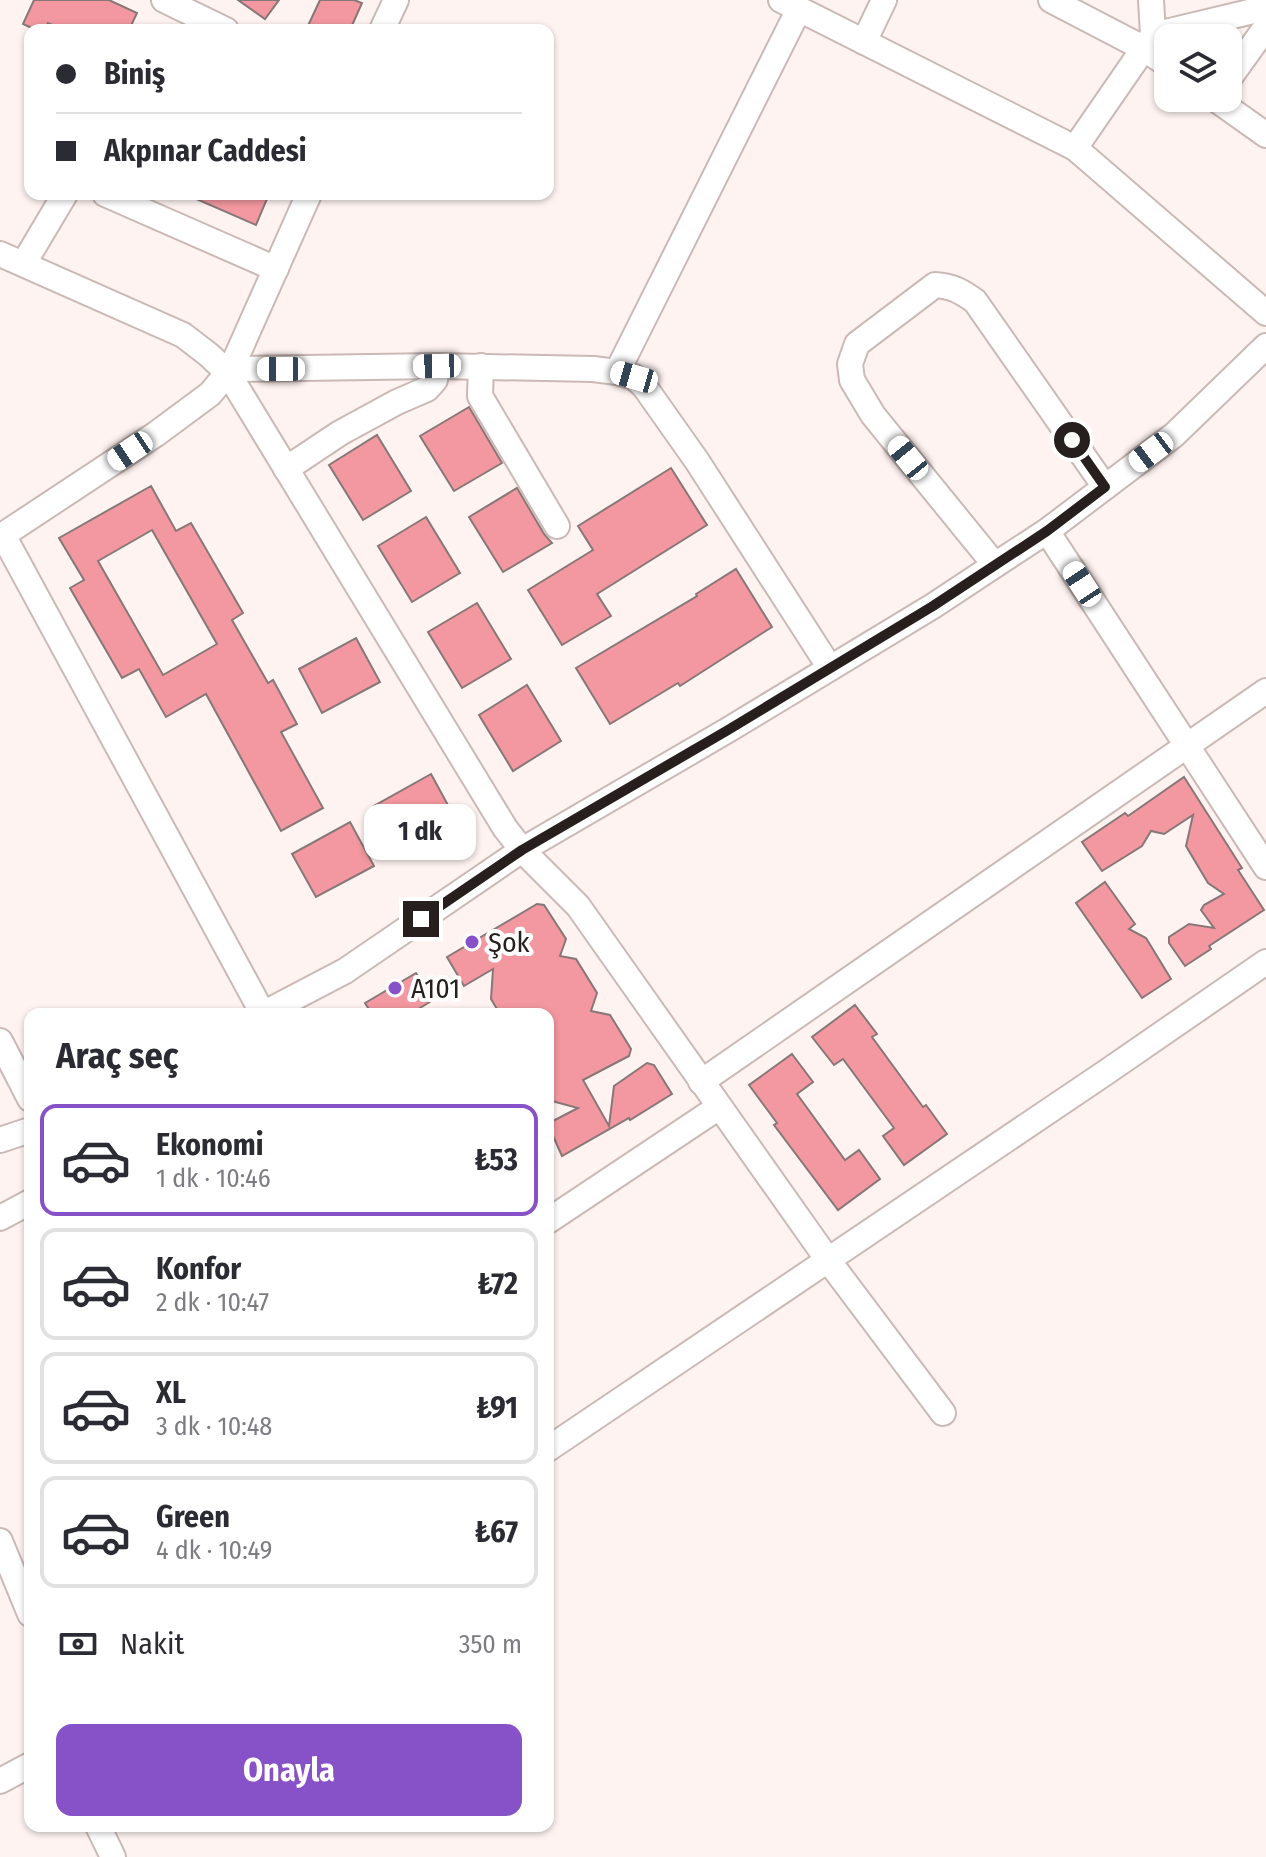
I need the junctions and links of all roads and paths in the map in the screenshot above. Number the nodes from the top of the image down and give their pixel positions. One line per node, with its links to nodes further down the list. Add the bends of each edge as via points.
1 (164, 0): 8 (street)
2 (396, 0): 10 (street)
3 (884, 0): 13 (street)
4 (1051, 0): 12 (street)
5 (1151, 0): 12 (street)
6 (790, 5): 13 (street); 30 (street)
7 (1266, 8): 12 (street)
8 (186, 14): 9 (street)
9 (211, 24)
10 (385, 24)
11 (1266, 27): 15 (street)
12 (1148, 41): 14 (street); 18 (street)
13 (864, 42): 18 (street)
14 (1154, 48)
15 (1242, 60)
16 (1234, 112): 17 (street)
17 (1266, 135)
18 (1075, 148): 25 (street)
19 (61, 200): 23 (street)
20 (119, 200): 24 (street)
21 (306, 200): 24 (street)
22 (0, 254): 23 (street)
23 (24, 263): 29 (street, via 183,335)
24 (276, 269): 29 (street)
25 (1266, 313)
26 (1266, 346): 32 (street, via 1174,435)
27 (437, 366): 28 (street); 29 (street); 31 (street, via 427,389 340,433)
28 (481, 366): 30 (street); 33 (street, via 480,396)
29 (230, 371): 31 (street); 35 (street, via 210,394 156,434)
30 (617, 372): 37 (street, via 644,386)
31 (286, 469): 40 (street)
32 (1105, 487): 34 (street); 36 (street, via 975,301 960,290 935,285 857,344 850,364 852,380 873,415)
33 (557, 526)
34 (1047, 531): 36 (street); 39 (street)
35 (2, 536): 43 (street)
36 (995, 565): 37 (street)
37 (830, 668): 40 (street)
38 (1266, 691): 39 (street)
39 (1187, 745): 41 (street); 46 (street)
40 (522, 850): 44 (street, via 345,971); 46 (street, via 578,906)
41 (1266, 867)
42 (1266, 962): 54 (street)
43 (260, 1008)
44 (274, 1008)
45 (0, 1041): 47 (street)
46 (701, 1082): 48 (street)
47 (24, 1087)
48 (719, 1107): 52 (street); 54 (street)
49 (24, 1132): 50 (street)
50 (0, 1140)
51 (24, 1205): 53 (street)
52 (554, 1217)
53 (0, 1218)
54 (828, 1260): 55 (street); 56 (street)
55 (943, 1413)
56 (554, 1445)
57 (0, 1541): 58 (street)
58 (24, 1599)
59 (24, 1768): 60 (street)
60 (0, 1781)
61 (101, 1832): 62 (street)
62 (113, 1857)

